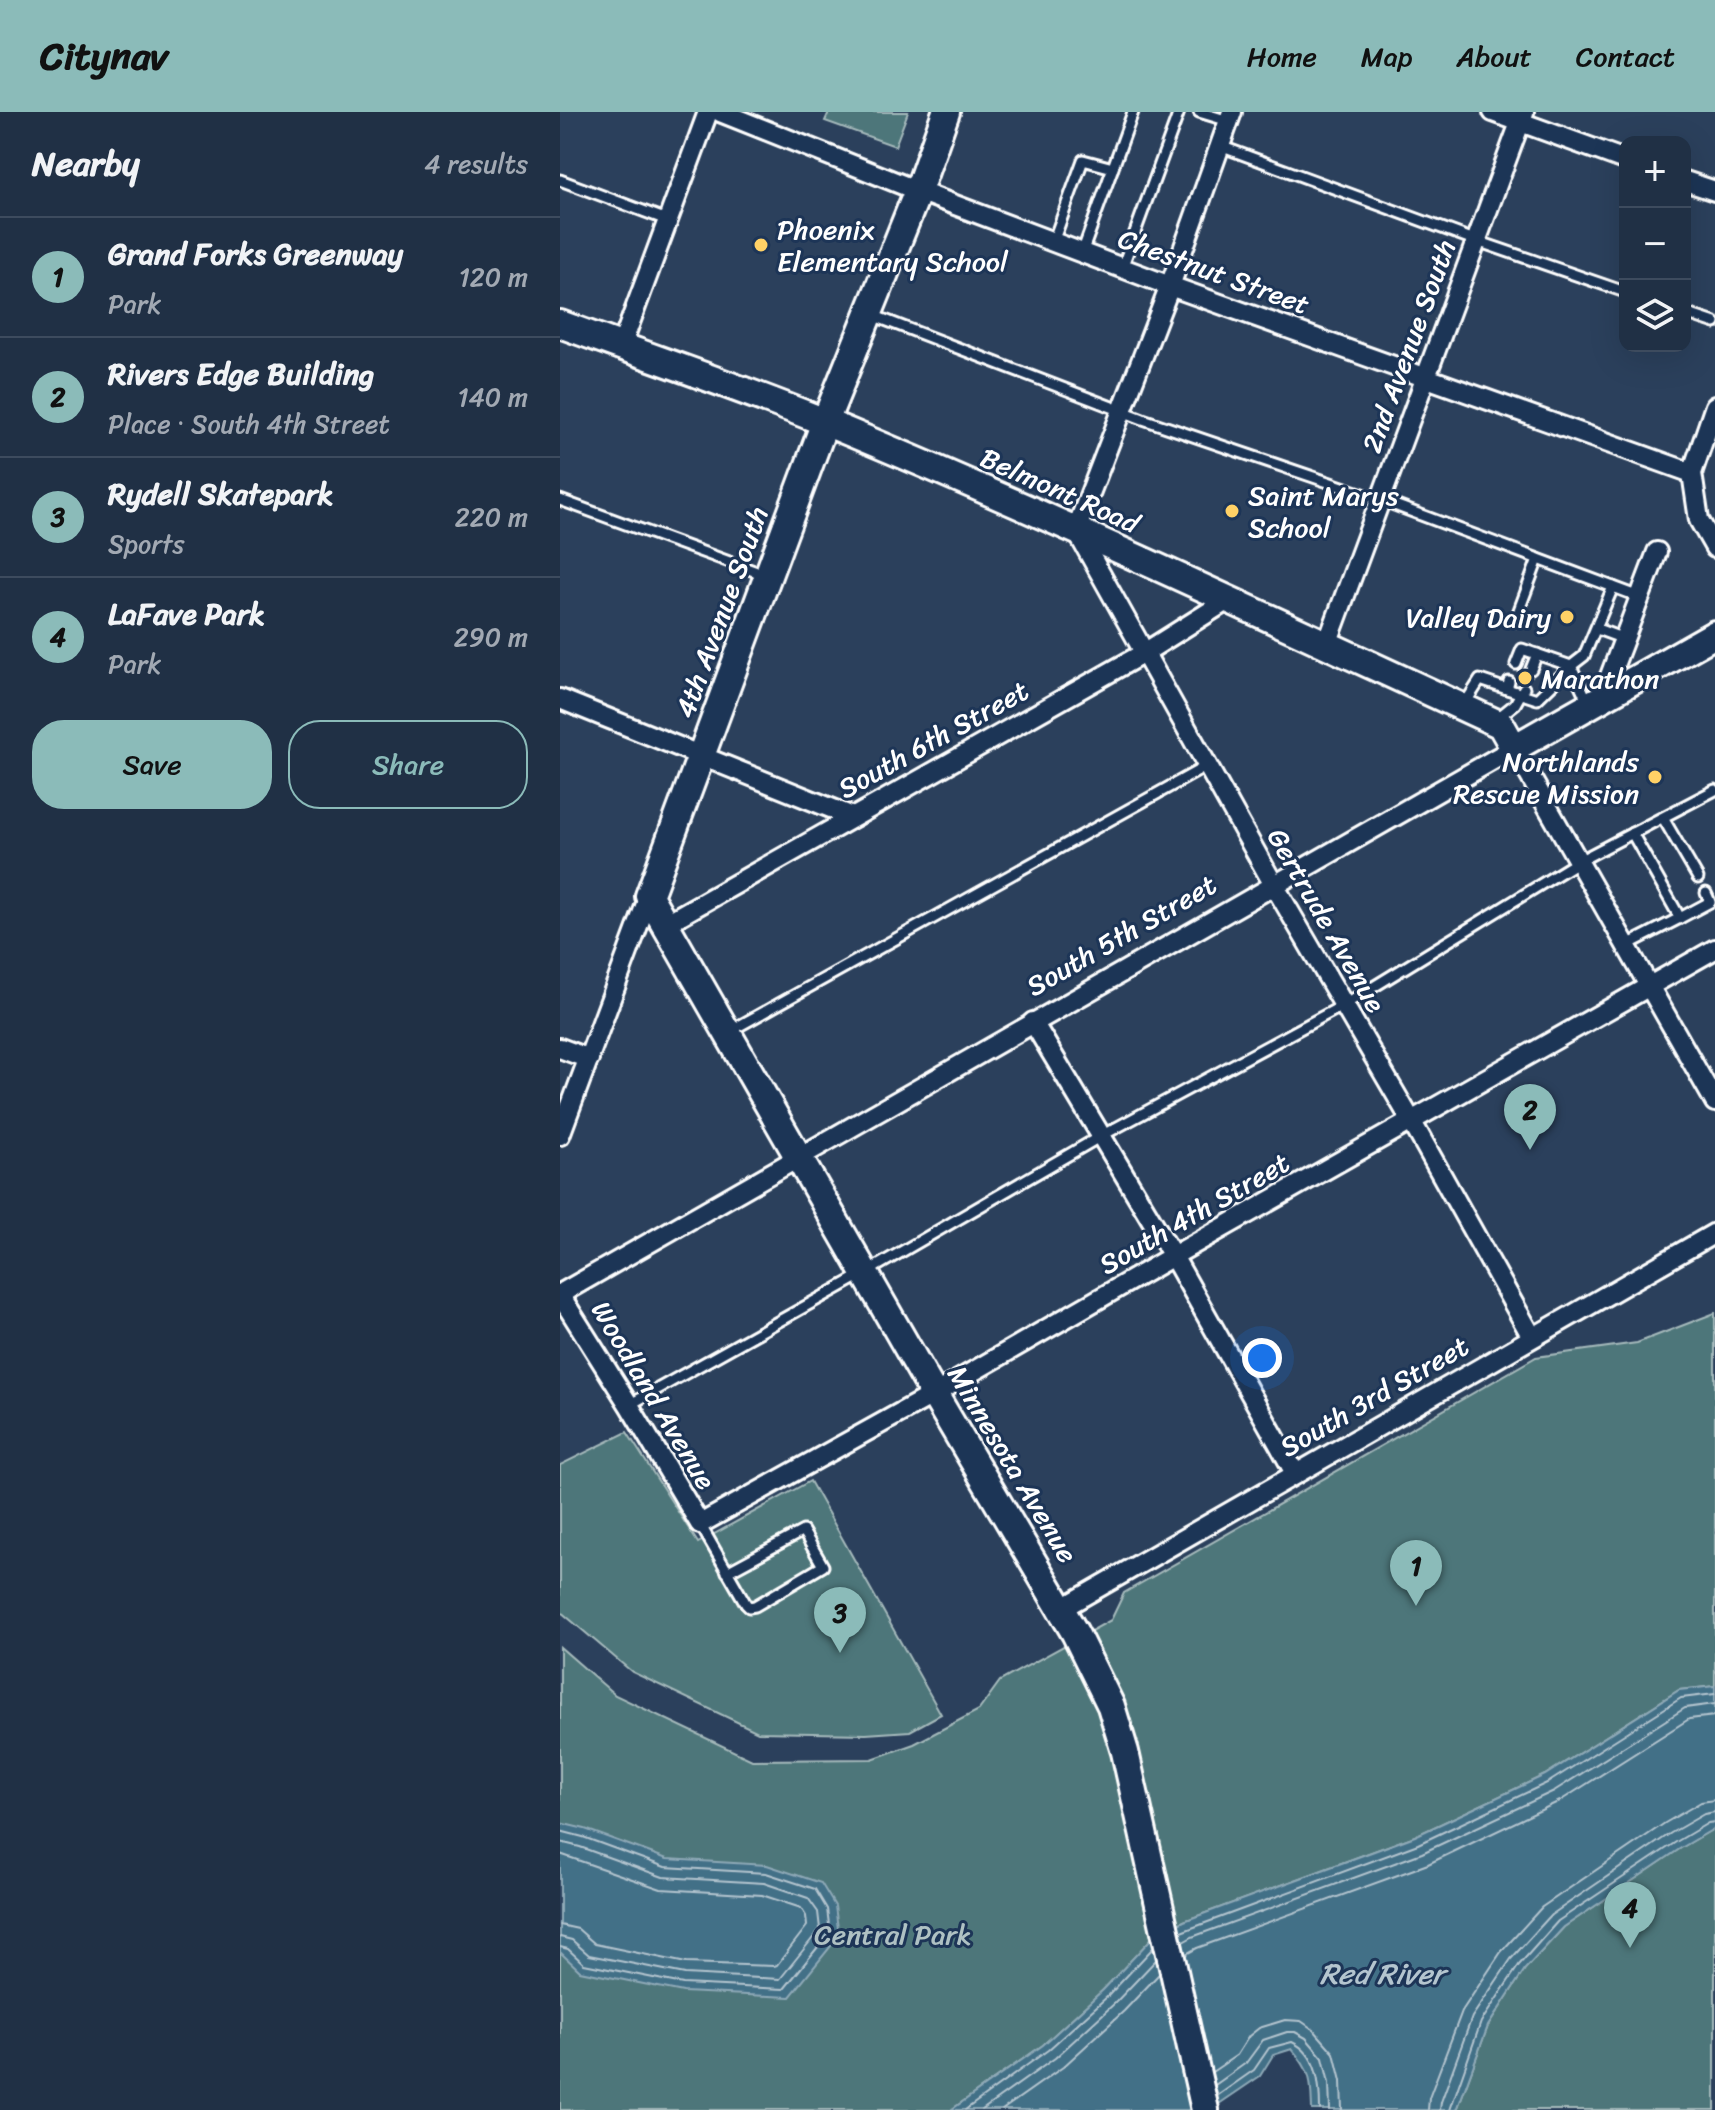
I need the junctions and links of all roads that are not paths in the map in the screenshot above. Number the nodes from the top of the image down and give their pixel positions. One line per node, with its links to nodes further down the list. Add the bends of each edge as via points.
1 (708, 112): 17 (street)
2 (720, 112): 15 (street, Chestnut Street)
3 (946, 112): 15 (street, 4th Avenue South)
4 (1133, 112): 12 (lane)
5 (1179, 112): 21 (lane)
6 (1199, 112): 8 (lane)
7 (1493, 112): 9 (street)
8 (1230, 117): 10 (street)
9 (1522, 117): 11 (street); 18 (street, 2nd Avenue South)
10 (1220, 146): 18 (lane); 22 (street)
11 (1619, 157)
12 (1113, 168): 19 (lane, via 1083,160); 20 (lane)
13 (560, 180): 17 (lane)
14 (1691, 183): 16 (street)
15 (918, 191): 19 (street, Chestnut Street); 24 (street, 4th Avenue South)
16 (1715, 191)
17 (667, 220): 28 (street)
18 (1477, 241): 23 (lane); 29 (street, 2nd Avenue South)
19 (1053, 242): 20 (street, Chestnut Street)
20 (1082, 253): 21 (street, Chestnut Street)
21 (1122, 268): 22 (street, Chestnut Street)
22 (1170, 286): 29 (street, Chestnut Street); 31 (street)
23 (1619, 290)
24 (869, 314): 31 (lane); 32 (street, 4th Avenue South)
25 (1691, 315): 26 (lane)
26 (1715, 323)
27 (560, 324): 28 (street, Belmont Road)
28 (621, 347): 32 (street, Belmont Road)
29 (1427, 377): 33 (street, Chestnut Street); 35 (street, 2nd Avenue South)
30 (1715, 406): 33 (street)
31 (1121, 410): 35 (lane); 36 (street)
32 (825, 422): 36 (street, Belmont Road); 40 (street, 4th Avenue South)
33 (1692, 473): 37 (street, via 1699,520)
34 (560, 500): 40 (lane)
35 (1381, 500): 39 (lane); 48 (street, 2nd Avenue South)
36 (1076, 530): 43 (street, Belmont Road); 49 (street, Gertrude Avenue)
37 (1715, 548)
38 (1657, 552): 42 (street)
39 (1538, 559): 41 (lane); 44 (lane)
40 (768, 576): 60 (street, 4th Avenue South)
41 (1613, 587): 42 (lane); 45 (lane)
42 (1640, 597): 47 (street)
43 (1228, 600): 48 (street, Belmont Road); 49 (street, South 6th Street)
44 (1515, 621)
45 (1597, 629): 47 (lane); 52 (lane, via 1584,656)
46 (1715, 634): 56 (street, South 5th Street)
47 (1624, 639): 56 (street)
48 (1327, 644): 57 (street, Belmont Road)
49 (1144, 653): 61 (street, Gertrude Avenue); 63 (street, South 6th Street)
50 (1537, 654): 51 (lane, via 1522,649); 52 (lane); 53 (lane)
51 (1516, 664)
52 (1571, 666): 54 (lane, via 1537,699); 56 (lane, via 1576,681)
53 (1531, 669)
54 (1523, 691): 57 (lane, via 1480,680); 58 (lane)
55 (560, 699): 60 (street)
56 (1596, 701): 59 (street, South 5th Street)
57 (1463, 707): 58 (street, Belmont Road)
58 (1493, 721): 59 (street, Belmont Road)
59 (1514, 748): 66 (street); 68 (street, South 5th Street)
60 (702, 756): 63 (street); 70 (street, 4th Avenue South)
61 (1207, 766): 68 (street, Gertrude Avenue); 78 (lane)
62 (1715, 790): 64 (lane)
63 (853, 817): 72 (street, South 6th Street)
64 (1663, 818): 65 (lane); 67 (lane)
65 (1632, 833): 66 (lane); 71 (lane)
66 (1579, 861): 73 (street); 76 (lane)
67 (1698, 878)
68 (1274, 885): 76 (street, Gertrude Avenue); 77 (street, South 5th Street)
69 (1706, 893): 71 (lane, via 1710,902)
70 (649, 896): 72 (street, Minnesota Avenue); 80 (street, 4th Avenue South)
71 (1680, 918): 73 (lane)
72 (665, 924): 78 (street, Minnesota Avenue)
73 (1627, 945): 75 (street)
74 (1715, 949): 75 (street, South 4th Street)
75 (1650, 985): 81 (street); 82 (street, South 4th Street)
76 (1344, 1005): 82 (street, Gertrude Avenue); 84 (lane)
77 (1033, 1022): 84 (street); 85 (street, South 5th Street)
78 (727, 1032): 85 (street, Minnesota Avenue)
79 (560, 1048): 80 (street)
80 (589, 1059): 83 (street, 4th Avenue South)
81 (1715, 1102)
82 (1412, 1122): 87 (street, South 4th Street); 90 (street, Gertrude Avenue)
83 (560, 1135)
84 (1101, 1136): 87 (street); 88 (lane)
85 (799, 1158): 88 (street, Minnesota Avenue); 89 (street, South 5th Street)
86 (1715, 1233): 90 (street, South 3rd Street)
87 (1173, 1256): 91 (street, South 4th Street); 93 (street)
88 (865, 1273): 91 (street, Minnesota Avenue); 92 (lane)
89 (560, 1294): 92 (street, Woodland Avenue)
90 (1532, 1337): 93 (street, South 3rd Street)
91 (934, 1394): 94 (street, South 4th Street); 96 (street, Minnesota Avenue)
92 (629, 1405): 94 (street, Woodland Avenue)
93 (1295, 1473): 96 (street, South 3rd Street)
94 (700, 1524): 95 (lane)
95 (727, 1572): 95 (lane, via 749,1607 823,1566 803,1531)
96 (1061, 1609): 97 (street, Minnesota Avenue, via 1111,1706 1125,1752)
97 (1205, 2110)

